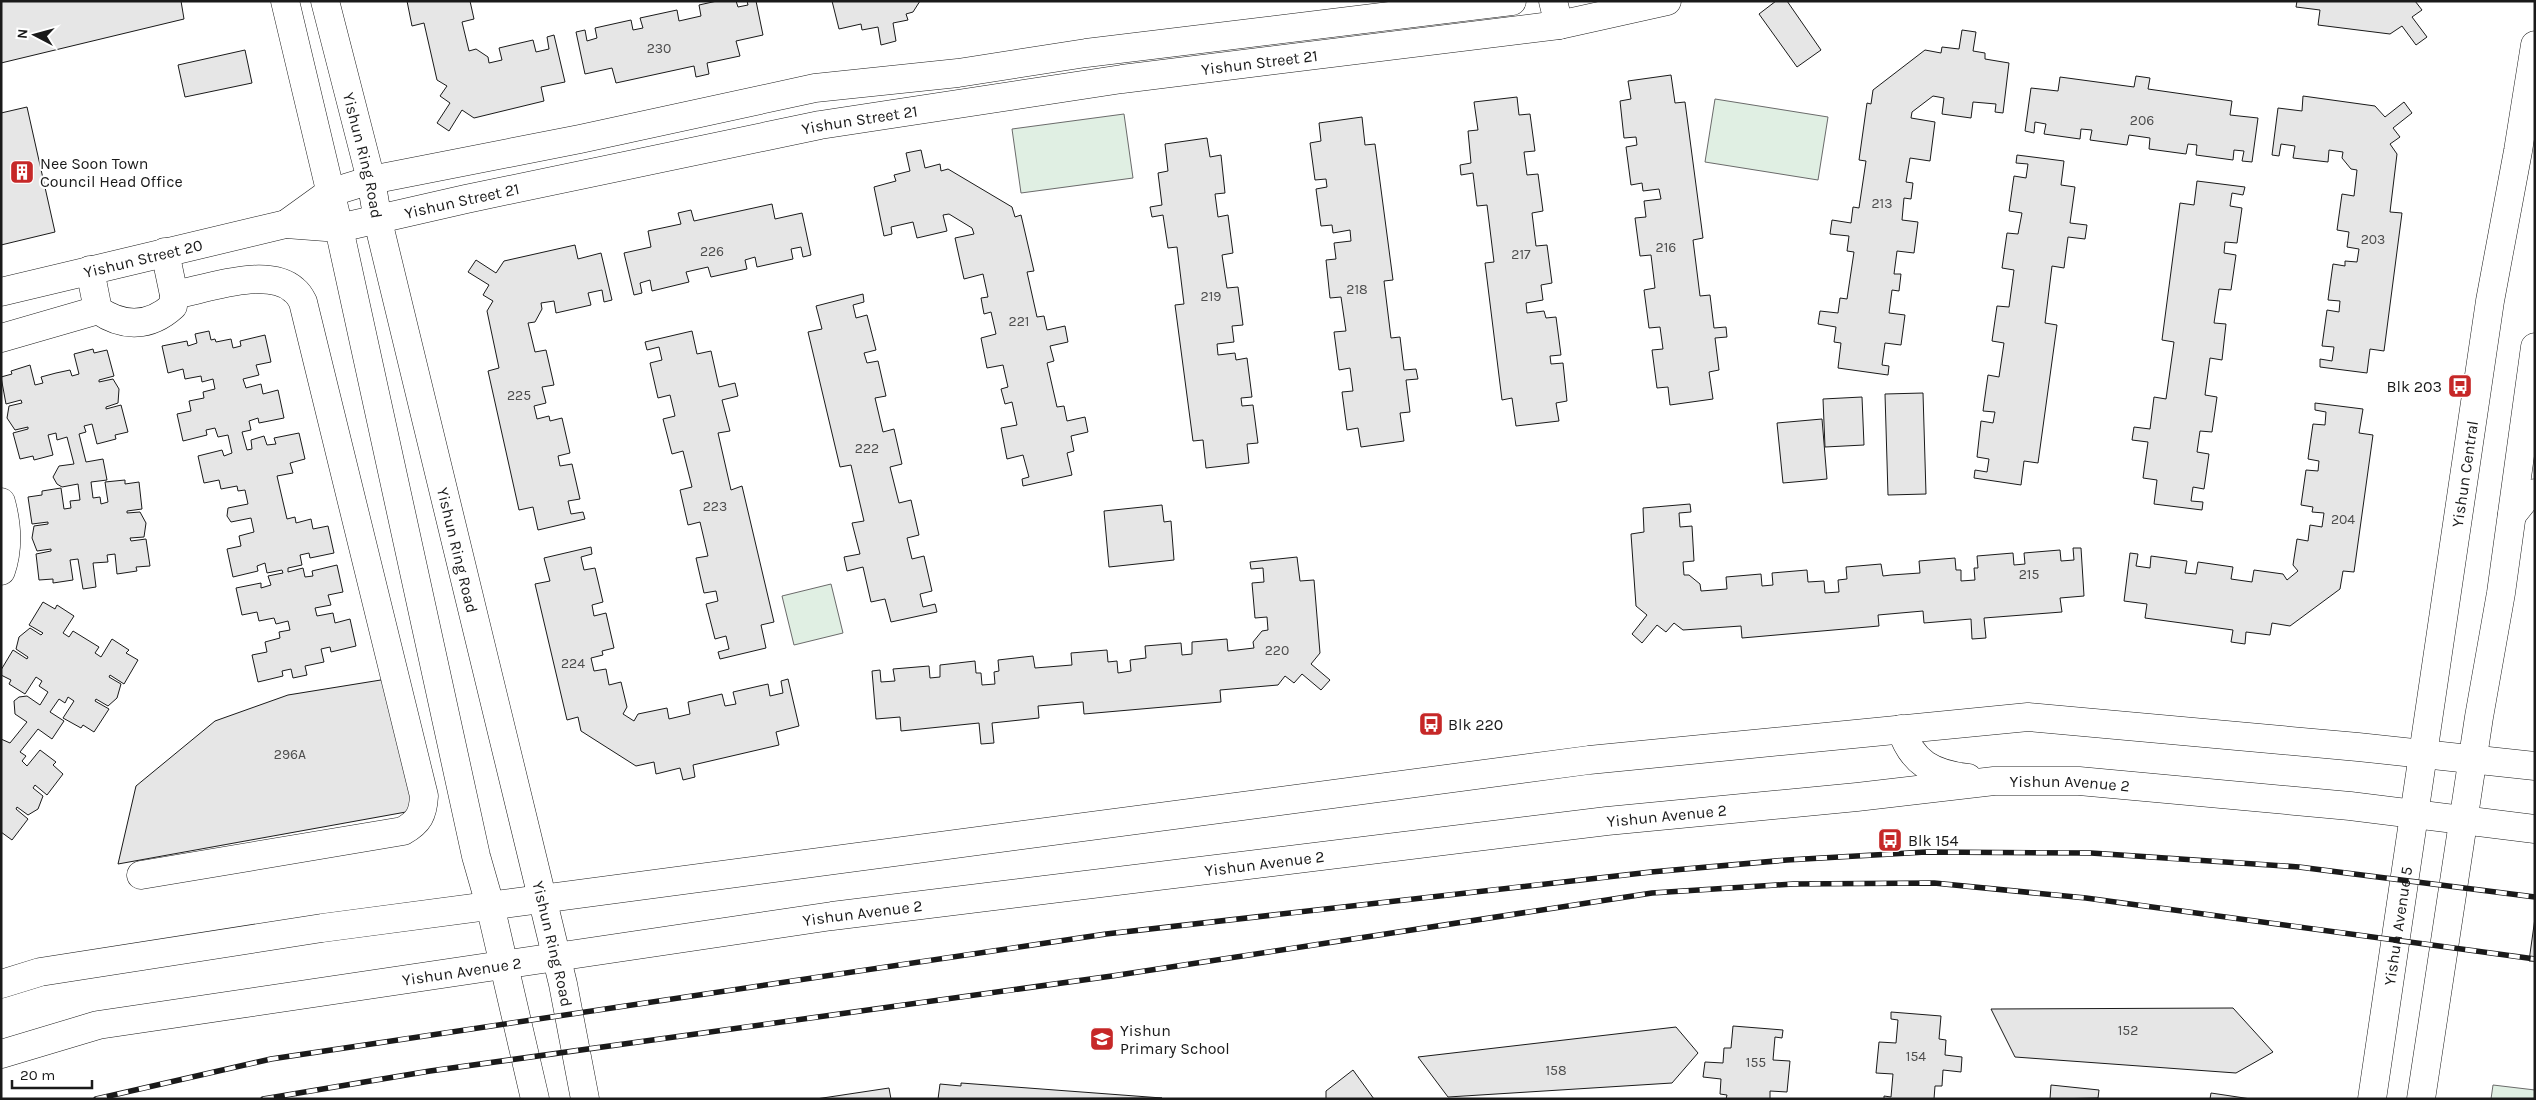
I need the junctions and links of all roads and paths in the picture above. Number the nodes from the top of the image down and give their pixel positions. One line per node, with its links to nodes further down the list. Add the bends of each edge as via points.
1 (285, 1): 13 (main road)
2 (325, 1): 12 (main road, Yishun Ring Road)
3 (1512, 1): 6 (main road, Yishun Street 21)
4 (1667, 1): 5 (main road, Yishun Street 21)
5 (1556, 13): 8 (main road, Yishun Street 21)
6 (1086, 53): 8 (main road); 9 (main road, Yishun Street 21, via 958,73)
7 (2534, 54): 10 (main road, Yishun Central)
8 (1090, 84): 11 (main road, Yishun Street 21)
9 (815, 88): 11 (main road); 12 (main road, Yishun Street 21)
10 (2530, 100): 29 (main road, Yishun Central, via 2490,301)
11 (820, 125): 14 (main road, Yishun Street 21)
12 (370, 180): 13 (main road, Yishun Street 21); 14 (main road, Yishun Ring Road)
13 (329, 194): 15 (main road, Yishun Street 21); 16 (main road)
14 (378, 220): 16 (main road, Yishun Street 21); 37 (main road, Yishun Ring Road)
15 (286, 224): 16 (main road, Yishun Street 21); 17 (main road, Yishun Street 20)
16 (339, 228): 38 (main road, via 476,856)
17 (165, 252): 18 (main road, Yishun Street 20); 20 (main road)
18 (90, 270): 19 (main road, Yishun Street 20); 21 (main road)
19 (1, 292)
20 (174, 295): 21 (main road, via 173,306 158,318 144,323 116,321); 36 (main road, via 253,279 268,279 295,290 304,302 424,796 423,812 416,823 403,831)
21 (98, 310): 22 (main road)
22 (1, 338)
23 (2535, 347): 26 (main road)
24 (2535, 493): 26 (main road, via 2528,495)
25 (1, 502): 27 (main road, via 7,525)
26 (2512, 515): 30 (main road)
27 (1, 571)
28 (1901, 729): 29 (main road, via 2028,717); 32 (main road, via 1907,747 1934,770 1950,776); 37 (main road, via 1588,760)
29 (2421, 754): 30 (main road); 33 (main road, Yishun Avenue 5)
30 (2472, 759): 31 (main road); 34 (main road)
31 (2535, 766)
32 (1994, 781): 33 (main road, Yishun Avenue 2, via 2079,781); 39 (main road, Yishun Avenue 2, via 1607,821 832,916)
33 (2412, 814): 34 (main road, Yishun Avenue 2); 45 (main road, Yishun Avenue 5)
34 (2463, 820): 35 (main road, Yishun Avenue 2); 46 (main road)
35 (2535, 829)
36 (141, 874)
37 (542, 898): 38 (main road); 39 (main road, Yishun Ring Road)
38 (490, 905): 40 (main road); 41 (main road, via 40,972)
39 (557, 957): 40 (main road, Yishun Avenue 2); 44 (main road, Yishun Ring Road)
40 (504, 965): 42 (main road, Yishun Avenue 2, via 98,1025); 43 (main road)
41 (1, 984)
42 (1, 1054)
43 (535, 1099)
44 (585, 1099)
45 (2372, 1099)
46 (2421, 1099)

